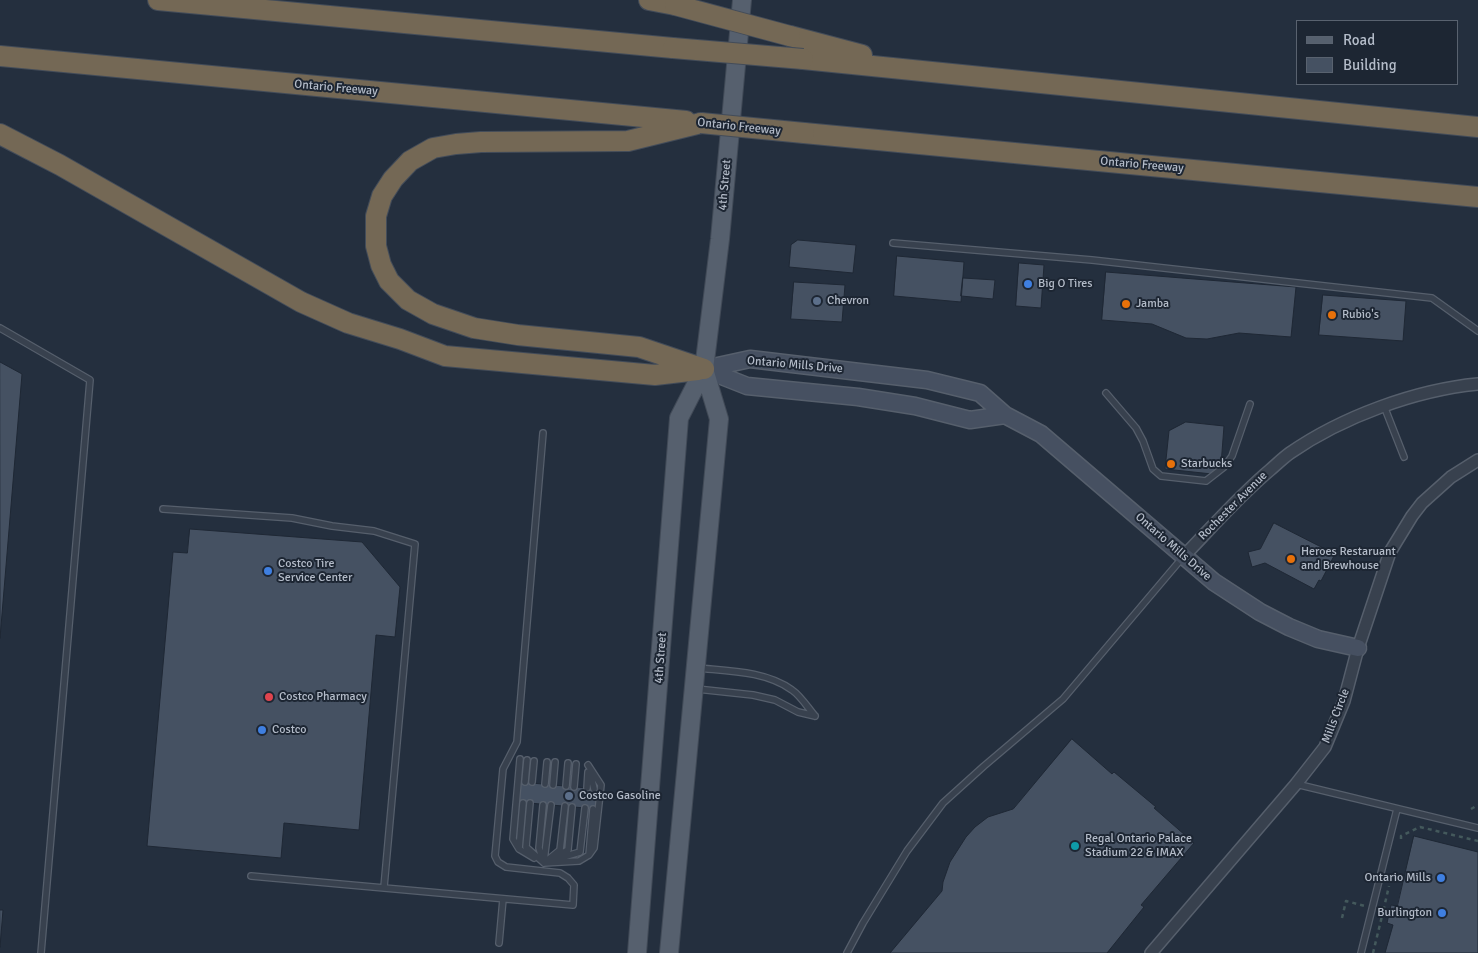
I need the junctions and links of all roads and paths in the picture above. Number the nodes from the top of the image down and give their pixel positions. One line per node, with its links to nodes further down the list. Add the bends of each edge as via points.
1 (158, 0): 5 (highway, bridge)
2 (649, 0): 5 (highway, bridge)
3 (742, 0): 13 (main road, 4th Street, via 720,239)
4 (0, 56): 6 (highway, Ontario Freeway)
5 (920, 71): 7 (highway)
6 (662, 126): 9 (highway, Ontario Freeway, bridge, via 701,123); 13 (highway, via 628,141 481,142 432,148 392,178 376,216 376,246 389,282 408,300 433,314 474,328 509,334 639,347)
7 (1478, 127)
8 (0, 134): 13 (highway, via 301,302 348,323 445,356 655,374)
9 (1472, 199)
10 (893, 243): 12 (lane, via 1092,260 1432,298)
11 (0, 328): 65 (lane, via 90,380)
12 (1478, 331)
13 (704, 369): 18 (street, Ontario Mills Drive, via 747,386 858,397 915,406 970,420); 18 (street, Ontario Mills Drive, via 750,359 928,380 980,393); 25 (main road, 4th Street, via 719,419); 66 (main road, 4th Street, via 679,418)
14 (1478, 384): 17 (street, Rochester Avenue, via 1430,392)
15 (1106, 393): 16 (lane, via 1136,428 1152,469 1161,476 1206,481 1232,456)
16 (1250, 404)
17 (1384, 406): 20 (lane); 23 (street, Rochester Avenue, via 1338,425 1290,453 1246,490)
18 (1005, 415): 23 (street, Ontario Mills Drive, via 1041,434)
19 (543, 433): 55 (lane, via 517,742 503,769 495,856 506,867)
20 (1404, 458)
21 (1478, 460): 24 (street, Mills Circle, via 1451,476 1422,503 1397,539)
22 (163, 509): 58 (lane, via 292,518 374,531 415,544)
23 (1184, 556): 24 (street, Ontario Mills Drive, via 1214,582 1260,612 1318,639); 68 (lane, via 1063,699 943,803 907,851)
24 (1358, 648): 35 (street, Mills Circle, via 1344,701 1325,747)
25 (695, 667): 26 (main road, 4th Street); 26 (lane, via 774,680 793,690 815,716 753,695)
26 (693, 689): 67 (main road, 4th Street)
27 (547, 762): 33 (lane)
28 (555, 762): 34 (lane)
29 (568, 763): 36 (lane)
30 (576, 764): 37 (lane)
31 (588, 765): 38 (lane); 39 (lane); 53 (lane, via 601,785 594,848)
32 (528, 782): 52 (lane, via 527,760 513,839)
33 (545, 784)
34 (553, 784)
35 (1296, 784): 47 (lane); 69 (street, Mills Circle)
36 (566, 786)
37 (574, 786)
38 (587, 788)
39 (594, 789)
40 (543, 805): 54 (lane, via 539,848)
41 (551, 805): 54 (lane)
42 (1478, 805): 48 (path)
43 (565, 806): 54 (lane, via 560,850)
44 (572, 807): 54 (lane, via 568,850)
45 (585, 808): 54 (lane, via 580,852)
46 (593, 809): 53 (lane)
47 (1397, 809): 49 (lane); 60 (lane)
48 (1471, 809)
49 (1478, 828)
50 (1478, 841): 51 (path, via 1420,827 1401,836)
51 (1399, 846)
52 (518, 849): 54 (lane); 54 (lane, via 526,803 526,847)
53 (589, 855): 54 (lane, via 579,861)
54 (544, 863): 55 (lane)
55 (543, 871): 59 (lane, via 560,873 568,878 574,885 573,905)
56 (251, 876): 58 (lane)
57 (1390, 884): 61 (path)
58 (384, 887): 59 (lane)
59 (503, 899): 64 (lane)
60 (1372, 908): 61 (path); 63 (path, via 1346,901); 70 (lane)
61 (1383, 912): 62 (path); 71 (path)
62 (1389, 913)
63 (1342, 918)
64 (499, 943)
65 (41, 953)
66 (637, 953)
67 (669, 953)
68 (847, 953)
69 (1152, 953)
70 (1361, 953)
71 (1373, 953)

